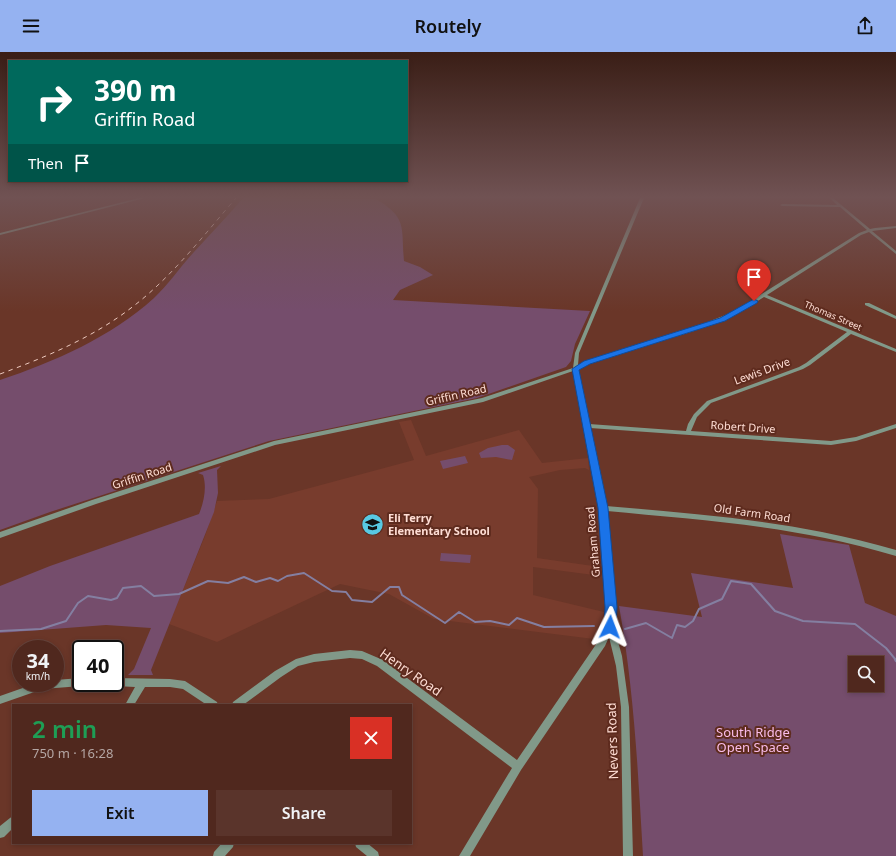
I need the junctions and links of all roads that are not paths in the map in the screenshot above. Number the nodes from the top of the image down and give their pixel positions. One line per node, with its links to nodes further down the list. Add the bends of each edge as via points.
1 (625, 236): 10 (street, Graham Road, via 577,353)
2 (859, 236): 5 (street, Griffin Road)
3 (875, 236): 4 (street)
4 (896, 253)
5 (764, 295): 8 (street, Thomas Street); 10 (street, Griffin Road, via 722,319 587,362)
6 (867, 304): 7 (street)
7 (896, 318)
8 (850, 332): 9 (street, Thomas Street); 13 (street, Lewis Drive, via 801,368 709,402 698,411 690,423)
9 (896, 351)
10 (575, 369): 11 (street, Graham Road); 15 (street, Griffin Road, via 483,400 274,443)
11 (587, 426): 13 (street, Robert Drive); 14 (street, Graham Road)
12 (896, 426): 13 (street, Robert Drive, via 868,437 831,443)
13 (688, 433)
14 (603, 508): 16 (street, Old Farm Road, via 694,516 779,528 846,539); 17 (street, Graham Road, via 611,607)
15 (0, 535)
16 (896, 554)
17 (610, 627): 25 (street, Graham Road, via 602,643); 33 (street, Nevers Road, via 615,639 624,707)
18 (124, 682): 19 (street)
19 (143, 682): 22 (street); 23 (street, via 185,685)
20 (72, 683): 21 (street, via 43,685)
21 (0, 700)
22 (130, 704)
23 (213, 704)
24 (237, 704): 25 (street, Henry Road, via 296,663 314,658 362,655 380,663)
25 (518, 767): 32 (street, Graham Road)
26 (12, 822): 27 (street)
27 (0, 833)
28 (228, 844): 30 (street)
29 (361, 844): 31 (street)
30 (218, 856)
31 (374, 856)
32 (464, 856)
33 (628, 856)

